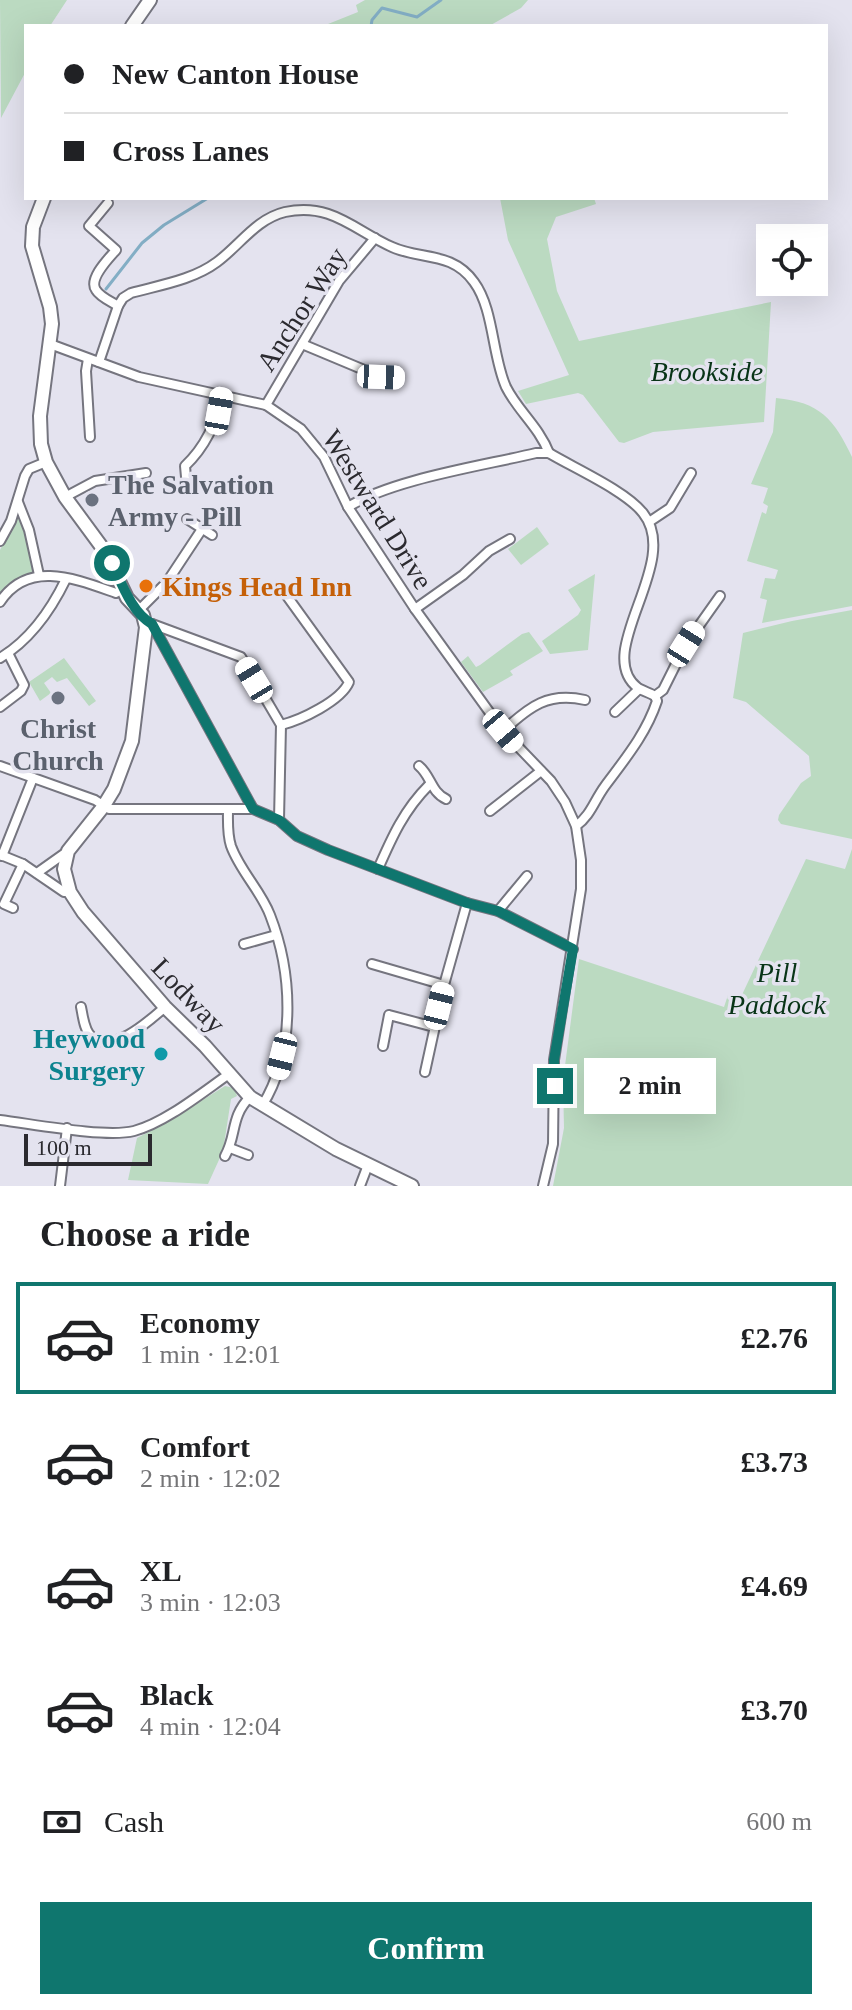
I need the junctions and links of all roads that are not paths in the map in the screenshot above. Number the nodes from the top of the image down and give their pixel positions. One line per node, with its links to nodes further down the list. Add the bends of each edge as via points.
1 (150, 0): 2 (street)
2 (133, 24)
3 (43, 200): 7 (street, via 32,246 50,307)
4 (108, 203): 6 (street, via 89,226 116,250 94,286)
5 (375, 238): 6 (street, via 321,211 286,212 266,219 202,271 131,293); 8 (street, Anchor Way, via 339,281); 15 (street, via 443,259 474,281 506,385)
6 (118, 306): 10 (street)
7 (50, 344): 9 (street, Westward Drive); 16 (street, via 40,416)
8 (302, 344): 11 (street, via 381,377); 13 (street, Anchor Way)
9 (88, 359): 10 (street, Westward Drive); 14 (street)
10 (99, 362): 12 (street, Westward Drive, via 139,377)
11 (398, 378)
12 (222, 394): 13 (street, Westward Drive); 19 (street, via 216,421 185,466)
13 (266, 405): 22 (street, Westward Drive, via 313,442)
14 (90, 437)
15 (549, 453): 22 (street, via 422,480); 24 (street, via 629,500)
16 (46, 462): 20 (street); 21 (street, via 29,469)
17 (146, 473): 20 (street, via 95,481)
18 (691, 473): 24 (street, via 670,508)
19 (186, 477)
20 (65, 497): 36 (street, via 104,550 127,598)
21 (18, 502): 28 (street); 29 (street)
22 (348, 507): 35 (street, Westward Drive)
23 (187, 519): 25 (street)
24 (649, 522): 38 (street, via 653,558 631,621 625,662)
25 (202, 529): 26 (street); 36 (street)
26 (212, 535)
27 (510, 539): 35 (street)
28 (0, 541)
29 (39, 575): 30 (street); 34 (street, via 21,581)
30 (66, 579): 32 (street); 37 (street, via 47,613)
31 (284, 592): 43 (street, via 349,682 346,690 299,720)
32 (116, 593)
33 (720, 596): 39 (street)
34 (0, 602)
35 (415, 609): 44 (street, Westward Drive)
36 (146, 618): 43 (street, via 241,657); 51 (street, via 132,741); 53 (street)
37 (4, 656): 41 (street, via 24,685)
38 (639, 689): 39 (street); 42 (street)
39 (655, 696): 56 (street, via 644,732)
40 (585, 700): 44 (street, via 562,695 525,711)
41 (0, 707)
42 (615, 712)
43 (281, 725): 55 (street)
44 (503, 731): 47 (street, Westward Drive)
45 (0, 766): 48 (street)
46 (419, 766): 49 (street)
47 (541, 771): 54 (street); 56 (street, Westward Drive)
48 (33, 778): 51 (street); 58 (street)
49 (429, 785): 50 (street); 62 (street, via 399,821)
50 (446, 799)
51 (103, 807): 52 (street); 59 (street)
52 (228, 809): 53 (street); 69 (street, via 231,846 270,914)
53 (253, 809): 55 (street)
54 (490, 811)
55 (279, 820): 62 (street, via 297,836)
56 (576, 826): 71 (street, via 581,889)
57 (0, 831): 58 (street)
58 (9, 835): 60 (street)
59 (68, 851): 63 (street); 65 (street, via 64,869)
60 (1, 855): 61 (street)
61 (23, 864): 63 (street); 67 (street, via 4,904)
62 (378, 869): 66 (street)
63 (37, 873): 65 (street)
64 (527, 876): 68 (street)
65 (70, 892): 75 (street, Lodway)
66 (467, 903): 68 (street); 73 (street)
67 (13, 908)
68 (498, 911): 71 (street)
69 (276, 935): 70 (street); 81 (street, via 287,989 286,1033 277,1075)
70 (244, 944)
71 (573, 949): 89 (street, via 554,1060 553,1144)
72 (372, 964): 73 (street)
73 (444, 985): 76 (street)
74 (81, 1007): 75 (street, via 88,1033 101,1040 130,1035)
75 (165, 1007): 79 (street, Lodway)
76 (434, 1027): 77 (street, via 389,1015); 78 (street)
77 (383, 1046)
78 (425, 1072)
79 (229, 1074): 80 (street, Lodway); 83 (street, via 138,1130)
80 (250, 1097): 81 (street, Lodway); 84 (street, via 234,1119 227,1152)
81 (262, 1106): 85 (street, Lodway)
82 (0, 1120): 83 (street)
83 (67, 1128): 86 (street)
84 (248, 1155)
85 (368, 1165): 87 (street); 88 (street, Lodway)
86 (60, 1186)
87 (360, 1186)
88 (412, 1186)
89 (543, 1186)

